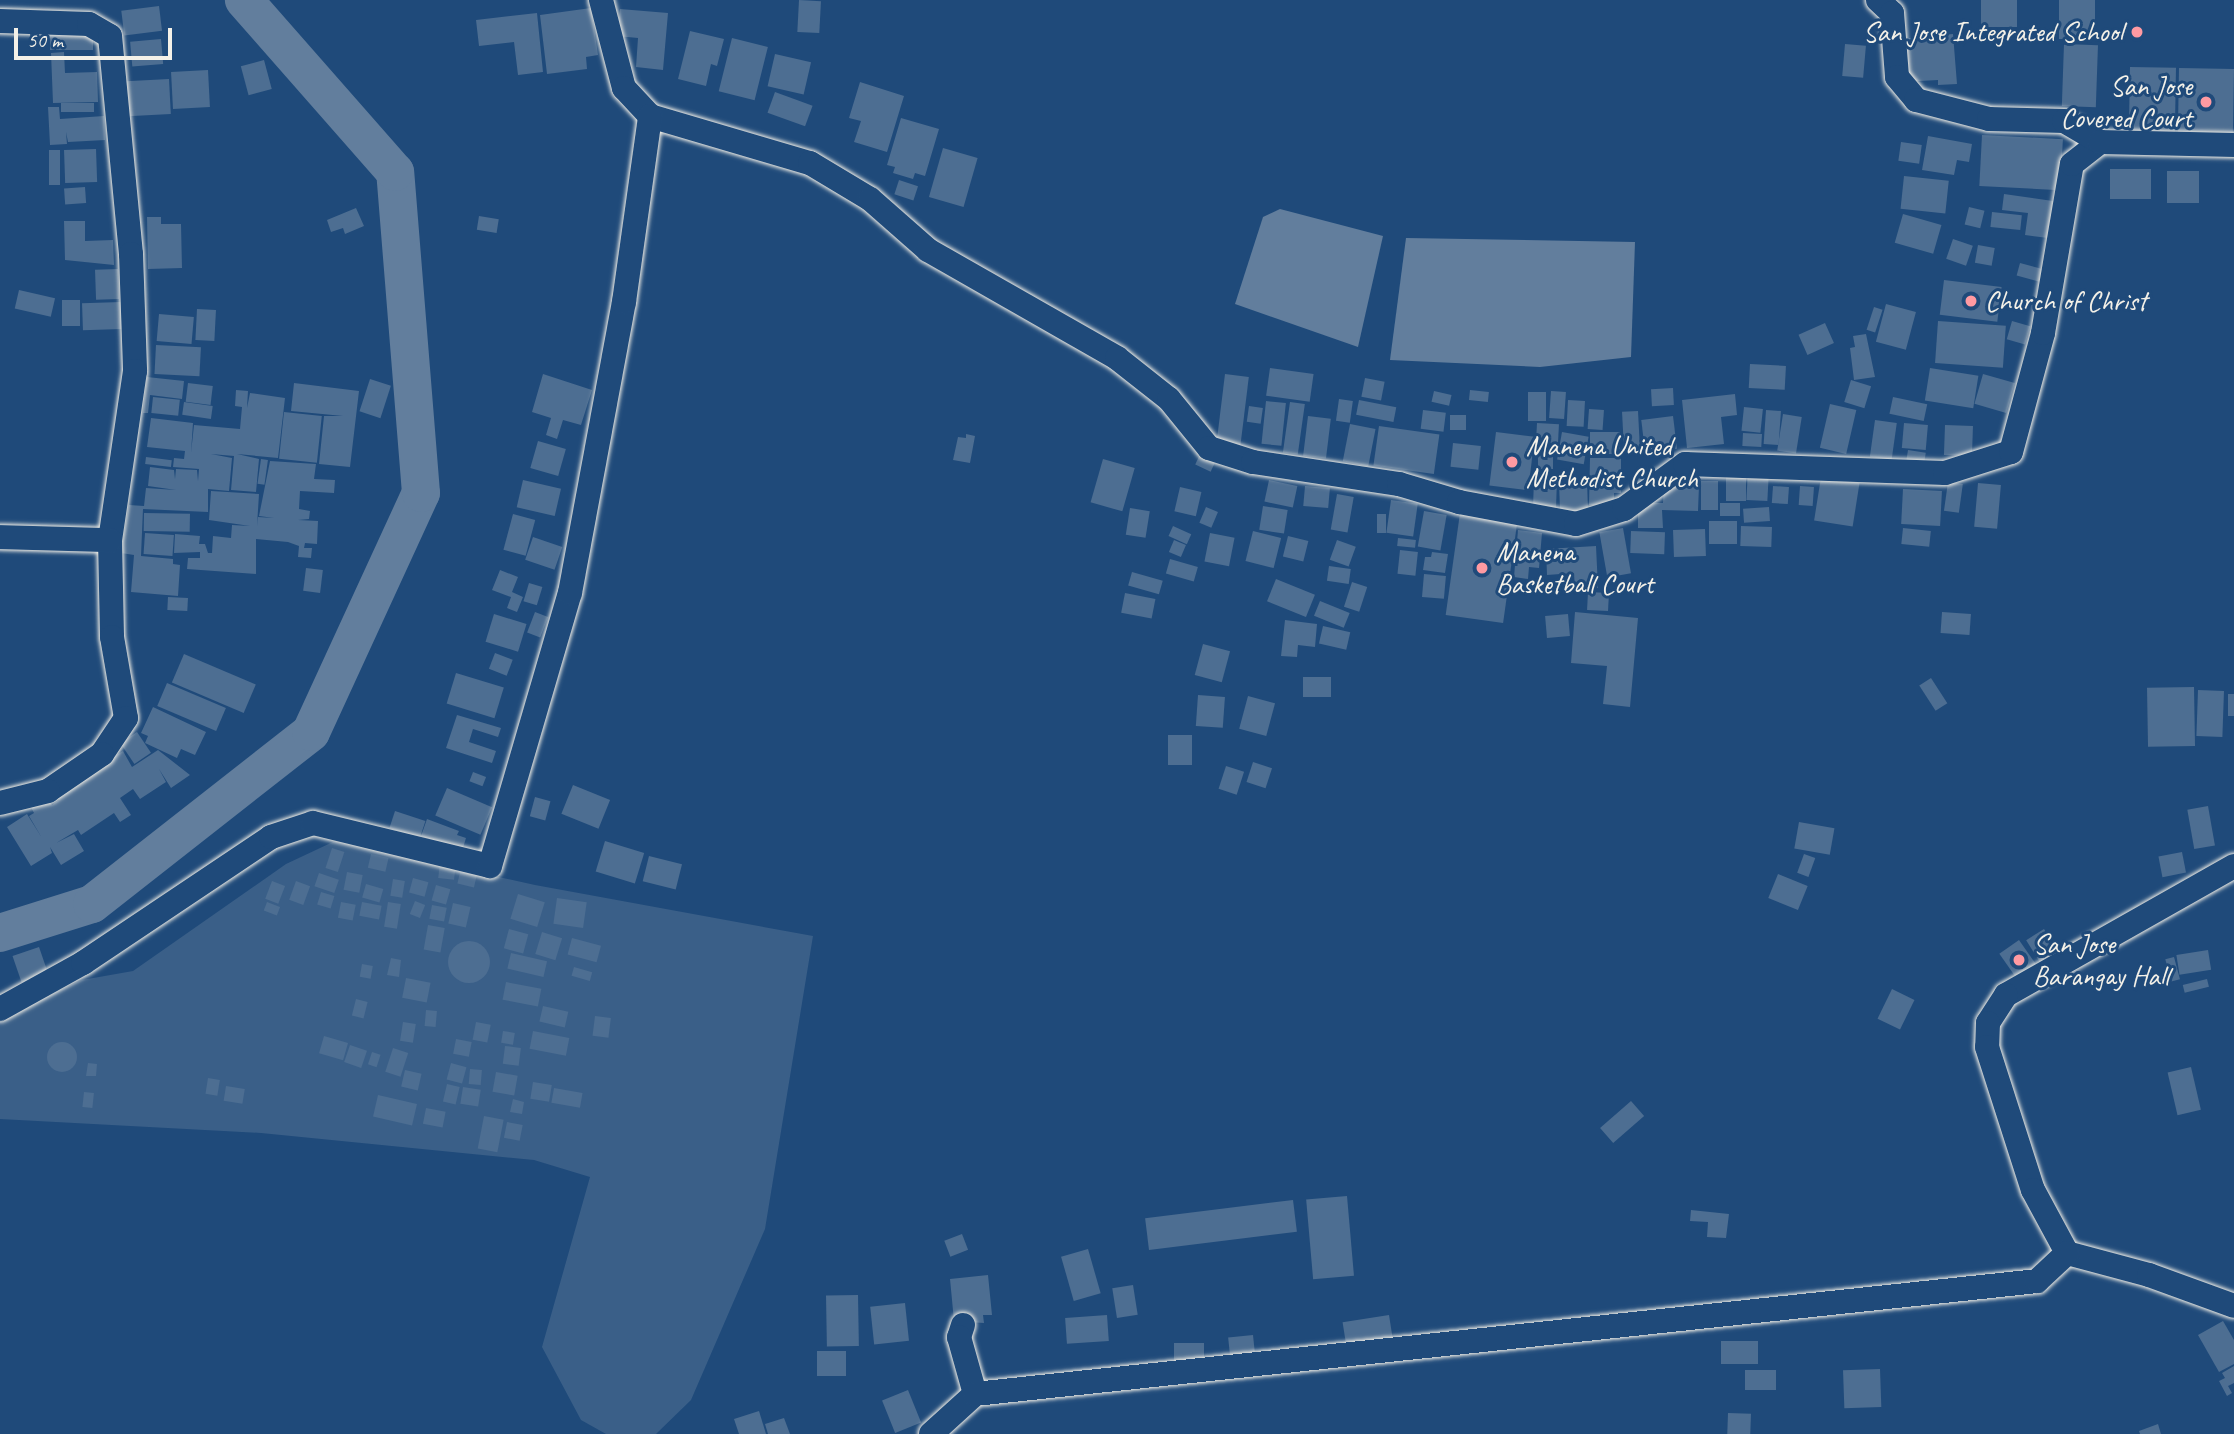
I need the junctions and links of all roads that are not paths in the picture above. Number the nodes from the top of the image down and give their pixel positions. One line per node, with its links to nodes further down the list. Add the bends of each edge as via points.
1 (601, 0): 4 (street, via 624,88)
2 (1878, 0): 5 (street, via 1892,13 1897,77 1916,100 1990,119 2064,121)
3 (0, 21): 8 (street, via 89,24 102,28 114,47 135,371)
4 (650, 116): 5 (street, via 810,163 870,199 928,250 1117,358 1169,399 1209,448 1253,462 1399,484 1460,502 1576,524 1625,509 1685,464 1945,473 2011,452 2043,332 2072,164); 11 (street, via 624,302 570,593 490,866 313,823 271,837 83,963)
5 (2100, 142): 6 (street)
6 (2234, 145)
7 (0, 537): 8 (street)
8 (110, 540): 9 (street, via 112,637 126,718 102,754 48,791)
9 (0, 803)
10 (2234, 866): 12 (street, via 2006,995 1988,1023 1987,1047 2033,1191)
11 (0, 1009)
12 (2067, 1252): 13 (street, via 2161,1278); 15 (street, via 2037,1281)
13 (2234, 1306)
14 (963, 1325): 15 (street, via 959,1337)
15 (975, 1394): 16 (street)
16 (931, 1434)

